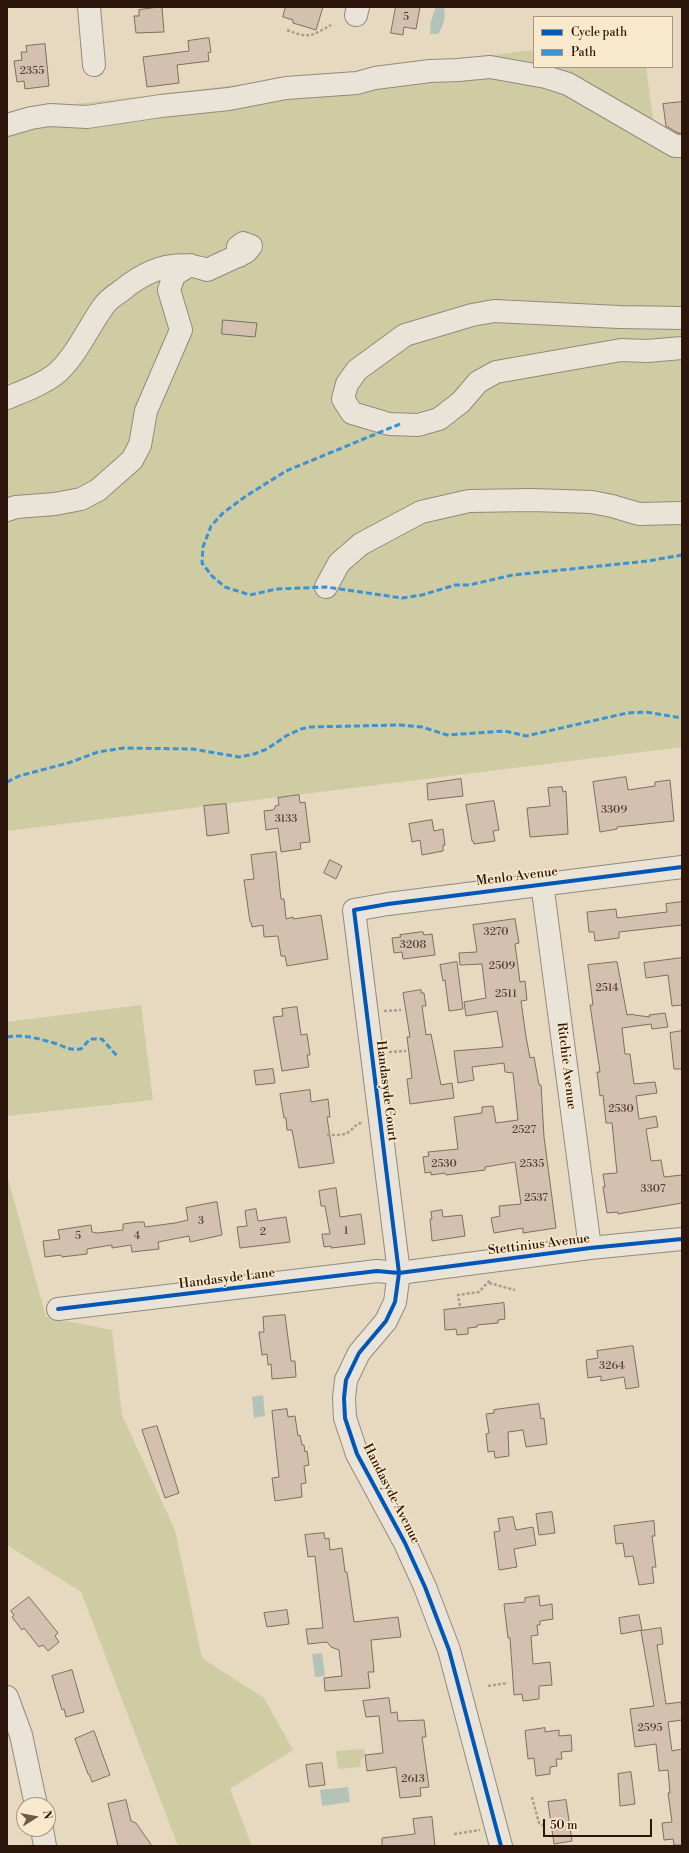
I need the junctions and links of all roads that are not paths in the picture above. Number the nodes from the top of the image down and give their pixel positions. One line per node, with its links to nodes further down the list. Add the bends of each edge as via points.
1 (89, 7): 2 (street)
2 (94, 65)
3 (7, 125): 4 (street, via 50,115 87,117 229,99 286,88 357,83 375,78 490,66 568,84 675,146)
4 (682, 146)
5 (238, 256): 6 (street, via 207,270)
6 (190, 265): 9 (street, via 170,265 154,269 135,279 104,305 58,372 44,382); 10 (street, via 174,276 169,290 181,330 146,411 140,445 132,460 98,490 81,499)
7 (682, 318): 8 (street, via 494,311 472,315 405,335 357,370 347,384 343,399 352,413 389,424 418,425 439,420 478,382 496,372 621,350)
8 (682, 348)
9 (7, 398)
10 (7, 510)
11 (682, 513): 12 (street, via 639,514 592,502 469,501 421,512 362,544 339,563)
12 (326, 588)
13 (682, 867): 14 (street, Menlo Avenue)
14 (542, 883): 15 (street, Menlo Avenue); 17 (street, Ritchie Avenue)
15 (354, 910): 18 (street, Handasyde Court)
16 (682, 1239): 17 (street, Stettinius Avenue)
17 (590, 1248): 18 (street, Stettinius Avenue)
18 (399, 1273): 19 (street, Handasyde Lane, via 377,1271); 22 (street, Handasyde Avenue, via 394,1302 386,1321 359,1353 346,1380 345,1418 357,1454 405,1543 449,1650)
19 (58, 1309)
20 (7, 1697): 21 (street, via 21,1735)
21 (34, 1797)
22 (498, 1836)

